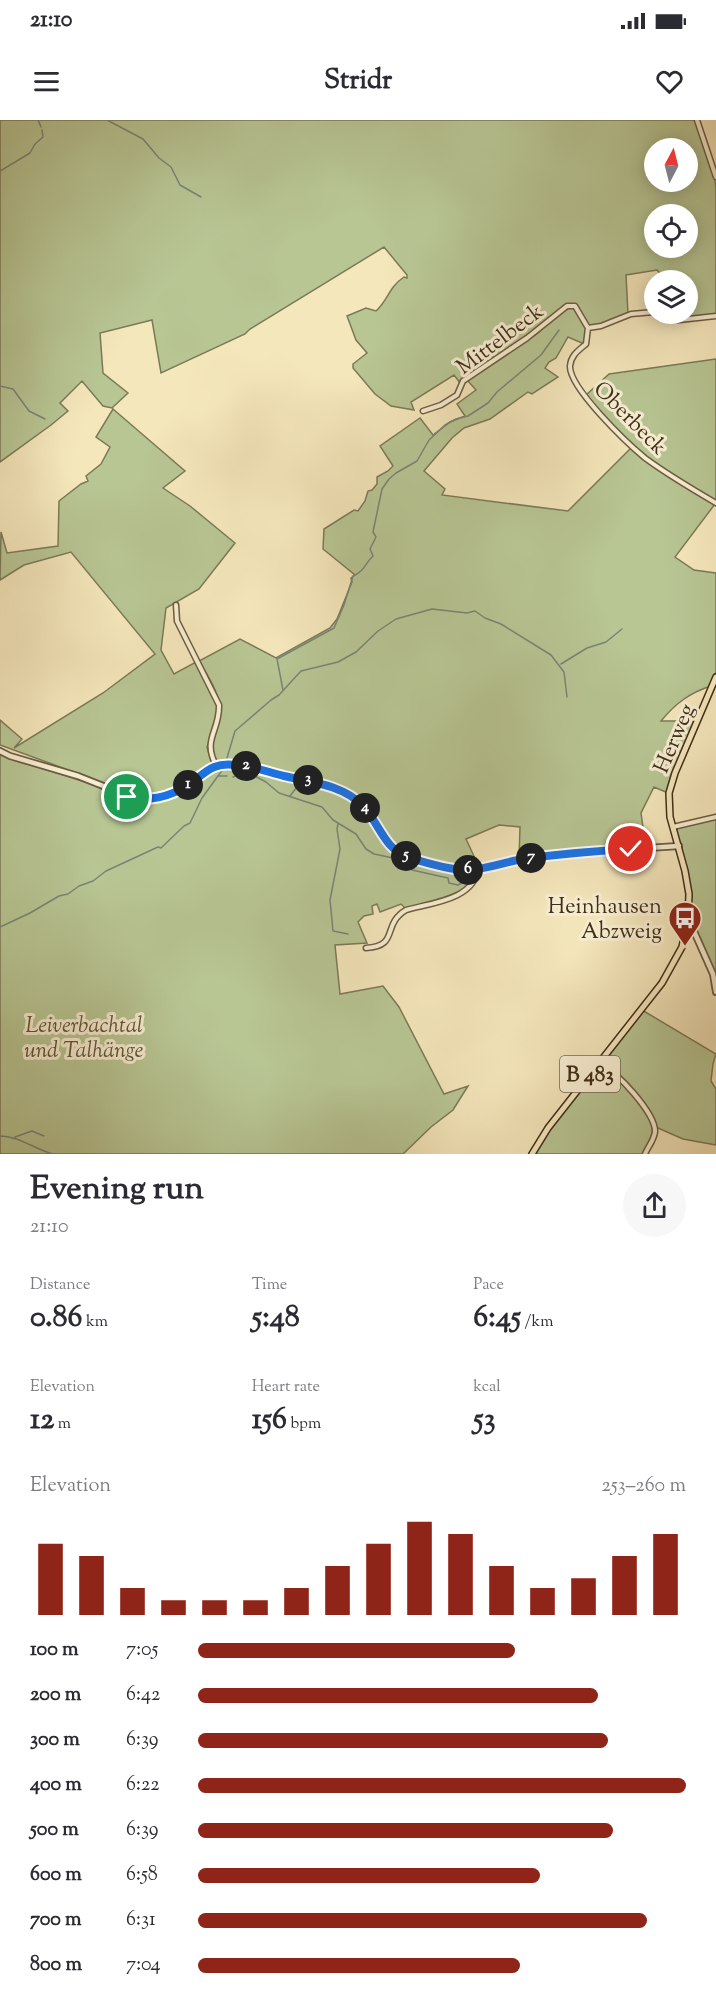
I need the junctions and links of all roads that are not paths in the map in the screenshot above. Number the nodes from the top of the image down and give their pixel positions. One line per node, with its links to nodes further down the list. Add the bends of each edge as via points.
1 (697, 120): 2 (street)
2 (716, 177)
3 (644, 313): 6 (street)
4 (716, 316): 5 (street)
5 (698, 318)
6 (588, 328): 7 (street, Mittelbeck, via 575,306 567,306 463,381 457,395); 8 (street, Oberbeck, via 586,344 574,354 570,366 584,396 632,447)
7 (423, 411)
8 (716, 504)
9 (176, 605): 12 (street, via 177,621 217,700 218,720 209,746)
10 (716, 677): 14 (main road, Herweg / B 483, via 670,785 668,807)
11 (0, 751): 12 (street, via 136,799 152,799 177,791)
12 (216, 765): 16 (street, via 256,768 337,789 366,808 400,854 460,869)
13 (716, 817): 14 (street)
14 (673, 827): 15 (main road, Herweg / B 483)
15 (679, 846): 16 (street, via 568,853); 17 (main road, Herweg / B 483, via 689,894)
16 (478, 868): 18 (street, via 466,890 398,914 385,942)
17 (688, 918): 19 (street, via 713,974); 20 (main road, B 483, via 672,968)
18 (366, 948)
19 (716, 992)
20 (598, 1063): 21 (main road, B 483); 22 (street, via 620,1077 652,1121 655,1135)
21 (532, 1154)
22 (645, 1154)

